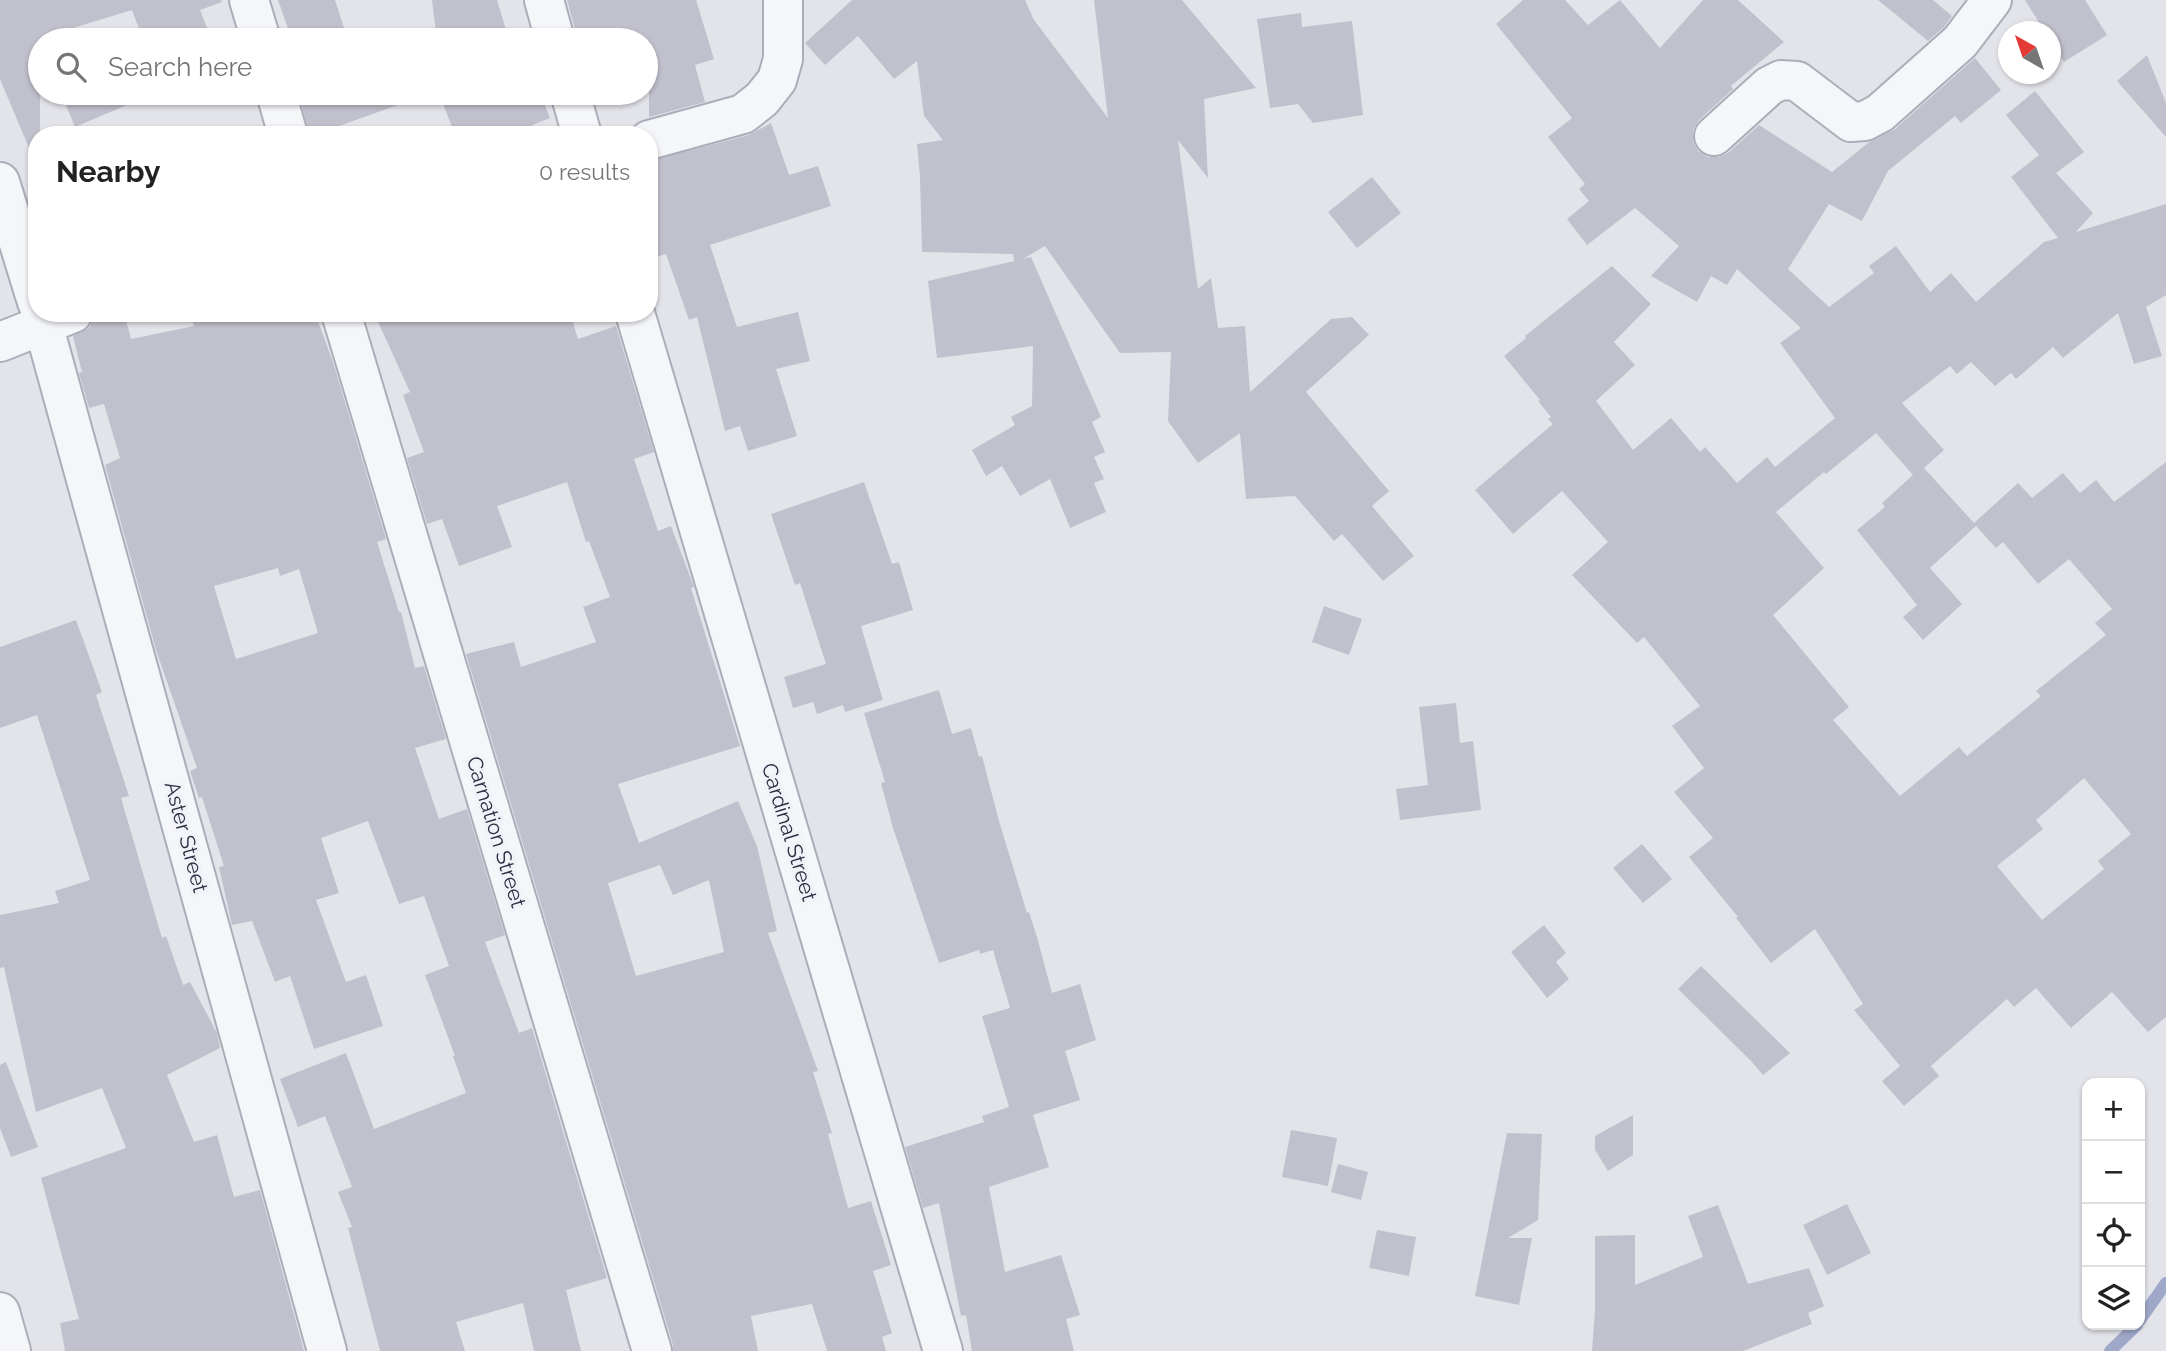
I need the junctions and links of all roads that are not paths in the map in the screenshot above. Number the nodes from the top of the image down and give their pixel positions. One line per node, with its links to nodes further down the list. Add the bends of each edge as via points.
1 (249, 0): 5 (street)
2 (544, 0): 6 (street)
3 (783, 0): 12 (street, via 783,59 777,80 762,99 743,114)
4 (1992, 0): 11 (street, via 1960,42 1865,121 1851,122 1797,81 1781,80)
5 (257, 28)
6 (552, 28)
7 (279, 105): 9 (street)
8 (573, 105): 10 (street)
9 (285, 126)
10 (579, 126)
11 (1714, 136)
12 (658, 138)
13 (0, 182): 14 (street, Aster Street)
14 (28, 258)
15 (33, 322): 19 (street)
16 (50, 322): 22 (street, Aster Street)
17 (344, 322): 23 (street, Carnation Street)
18 (638, 322): 24 (street, Cardinal Street)
19 (0, 342)
20 (0, 1311): 21 (street)
21 (11, 1351)
22 (327, 1351)
23 (652, 1351)
24 (943, 1351)

